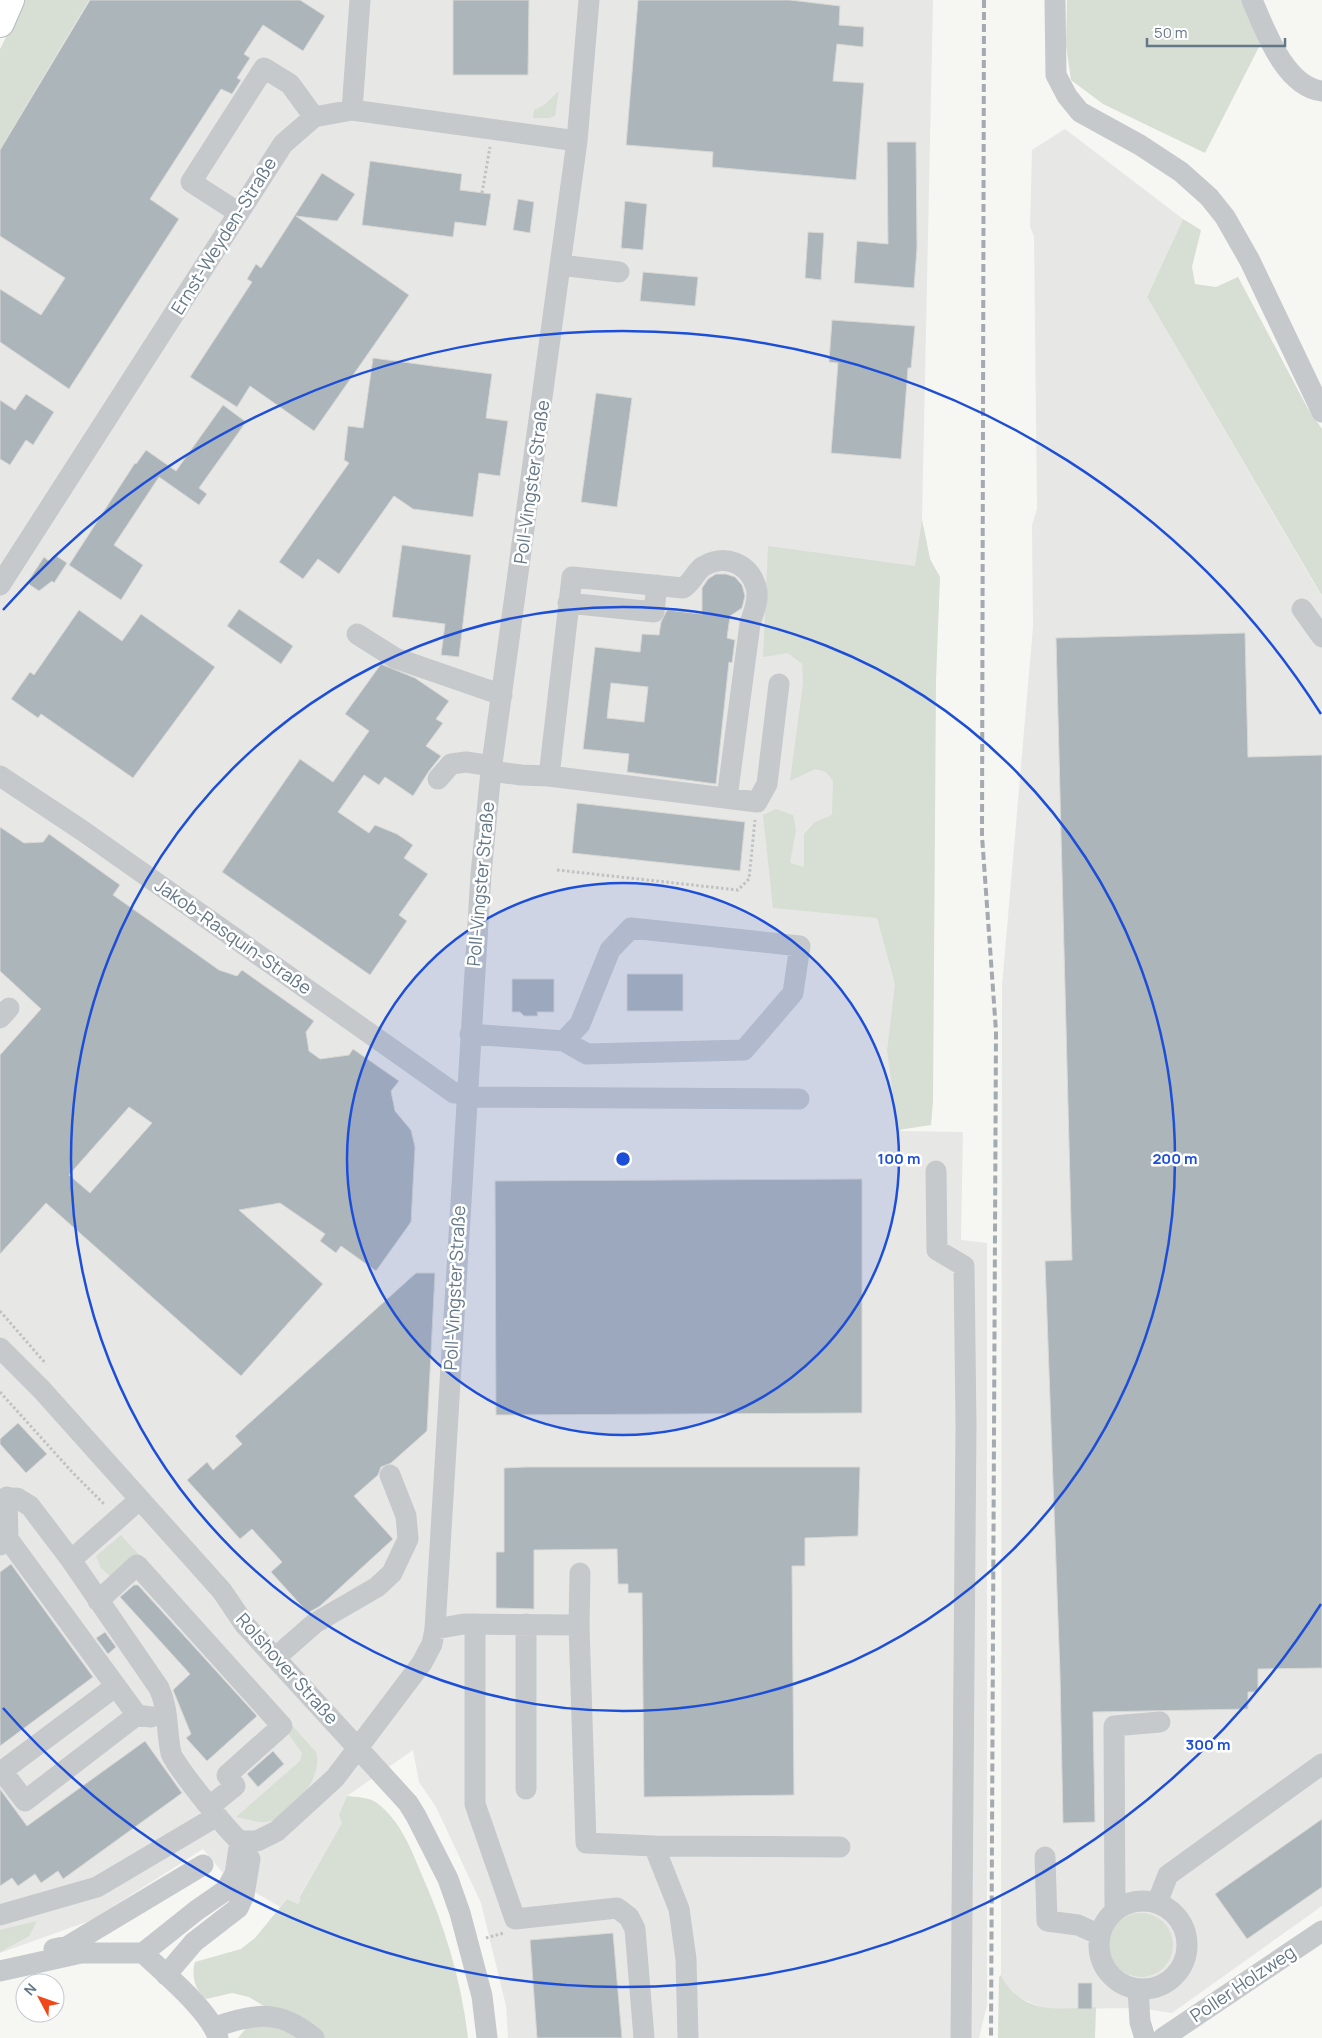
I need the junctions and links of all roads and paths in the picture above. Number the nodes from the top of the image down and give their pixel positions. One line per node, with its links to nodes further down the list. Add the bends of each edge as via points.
1 (10, 0): 6 (highway)
2 (360, 0): 8 (street)
3 (590, 0): 11 (street, Poll-Vingster Straße)
4 (1056, 0): 16 (street, via 1056,75 1067,96 1080,112 1181,172 1209,197 1225,217 1250,261)
5 (1252, 0): 7 (street, via 1268,37 1292,77 1312,90)
6 (0, 23)
7 (1322, 91)
8 (352, 110): 9 (street); 10 (street)
9 (314, 117): 13 (street, Ernst-Weyden-Straße, via 283,144); 13 (street, via 290,84 264,68 190,182)
10 (492, 129): 11 (street); 12 (path)
11 (577, 141): 14 (street, Poll-Vingster Straße)
12 (482, 193)
13 (239, 213): 17 (street, Ernst-Weyden-Straße)
14 (560, 265): 15 (street); 22 (street, Poll-Vingster Straße)
15 (619, 272)
16 (1322, 412)
17 (0, 586)
18 (1302, 609): 20 (street)
19 (357, 634): 22 (street, via 395,658)
20 (1322, 637)
21 (779, 684): 28 (street, via 767,784)
22 (502, 695): 23 (street, Poll-Vingster Straße)
23 (492, 768): 25 (street, via 520,775); 26 (street, via 466,762 451,764); 30 (street, Poll-Vingster Straße)
24 (0, 776): 32 (street, Jakob-Rasquin-Straße, via 454,1093)
25 (549, 776): 27 (street); 27 (street, via 572,577 683,588 692,582 702,567 727,560 745,568 756,587 757,602 750,624)
26 (438, 780)
27 (727, 798): 28 (street)
28 (757, 802): 29 (path, via 749,879 738,890)
29 (557, 870)
30 (470, 1034): 31 (street); 32 (street, Poll-Vingster Straße)
31 (564, 1041): 31 (street, via 580,1024 610,950 631,928 800,946 793,993 744,1050 587,1054)
32 (467, 1095): 33 (street, Jakob-Rasquin-Straße); 48 (street, Poll-Vingster Straße)
33 (799, 1099)
34 (936, 1171): 80 (street, via 937,1250 964,1266 966,1424)
35 (0, 1348): 39 (street, Rolshover Straße, via 42,1390)
36 (0, 1392): 40 (path, via 85,1486)
37 (390, 1475): 49 (street, via 406,1516 408,1539 392,1573 378,1587 304,1631)
38 (4, 1498): 41 (street); 42 (street, via 17,1498 30,1506)
39 (139, 1500): 40 (street); 49 (street, Rolshover Straße, via 222,1591 245,1625)
40 (120, 1517): 42 (street)
41 (4, 1542): 50 (street)
42 (71, 1560): 44 (street)
43 (580, 1573): 47 (street)
44 (98, 1601): 52 (street, via 160,1688); 57 (street, via 137,1565 282,1726 227,1775 235,1786)
45 (475, 1624): 46 (street); 48 (street); 66 (street, via 475,1804)
46 (526, 1624): 47 (street); 56 (street)
47 (580, 1625): 59 (street, via 586,1843)
48 (435, 1629): 54 (street, Poll-Vingster Straße, via 432,1644 422,1663)
49 (275, 1658): 54 (street, Rolshover Straße)
50 (116, 1686): 51 (street); 51 (street, via 2,1771 25,1801)
51 (137, 1715): 52 (street)
52 (169, 1720): 57 (street, via 171,1755)
53 (1160, 1722): 64 (street, via 1114,1726)
54 (358, 1748): 58 (street, Poll-Vingster Straße, via 335,1778 277,1831); 69 (street, Rolshover Straße, via 416,1816 448,1879)
55 (1322, 1764): 63 (street, via 1168,1875)
56 (526, 1789)
57 (213, 1811): 58 (street); 65 (street, via 97,1887)
58 (248, 1841): 70 (street, via 226,1890); 73 (street, via 244,1895 238,1908 194,1942)
59 (654, 1846): 60 (street); 79 (street, via 679,1909 686,1959)
60 (840, 1848)
61 (1045, 1857): 68 (street, via 1047,1921 1078,1924)
62 (204, 1865): 71 (street, via 68,1946)
63 (1157, 1902): 64 (street, via 1135,1902); 74 (street, via 1180,1920 1188,1947 1177,1974 1166,1983)
64 (1115, 1911): 68 (street, via 1105,1922)
65 (0, 1915)
66 (515, 1919): 69 (path, via 510,1931); 78 (street, via 617,1908 629,1917 636,1929)
67 (1321, 1933): 82 (street, Poller Holzweg)
68 (1100, 1935): 74 (street, via 1099,1950 1107,1970 1124,1985)
69 (469, 1944): 77 (street, Rolshover Straße, via 482,1996)
70 (143, 1953): 72 (street, via 80,1953); 73 (street)
71 (0, 1960)
72 (0, 1971)
73 (166, 1975): 75 (street)
74 (1138, 1989): 81 (street, via 1140,2022)
75 (217, 2033): 76 (street, via 244,2017 273,2016)
76 (314, 2038)
77 (487, 2038)
78 (644, 2038)
79 (688, 2038)
80 (961, 2038)
81 (1145, 2038)
82 (1163, 2038)

